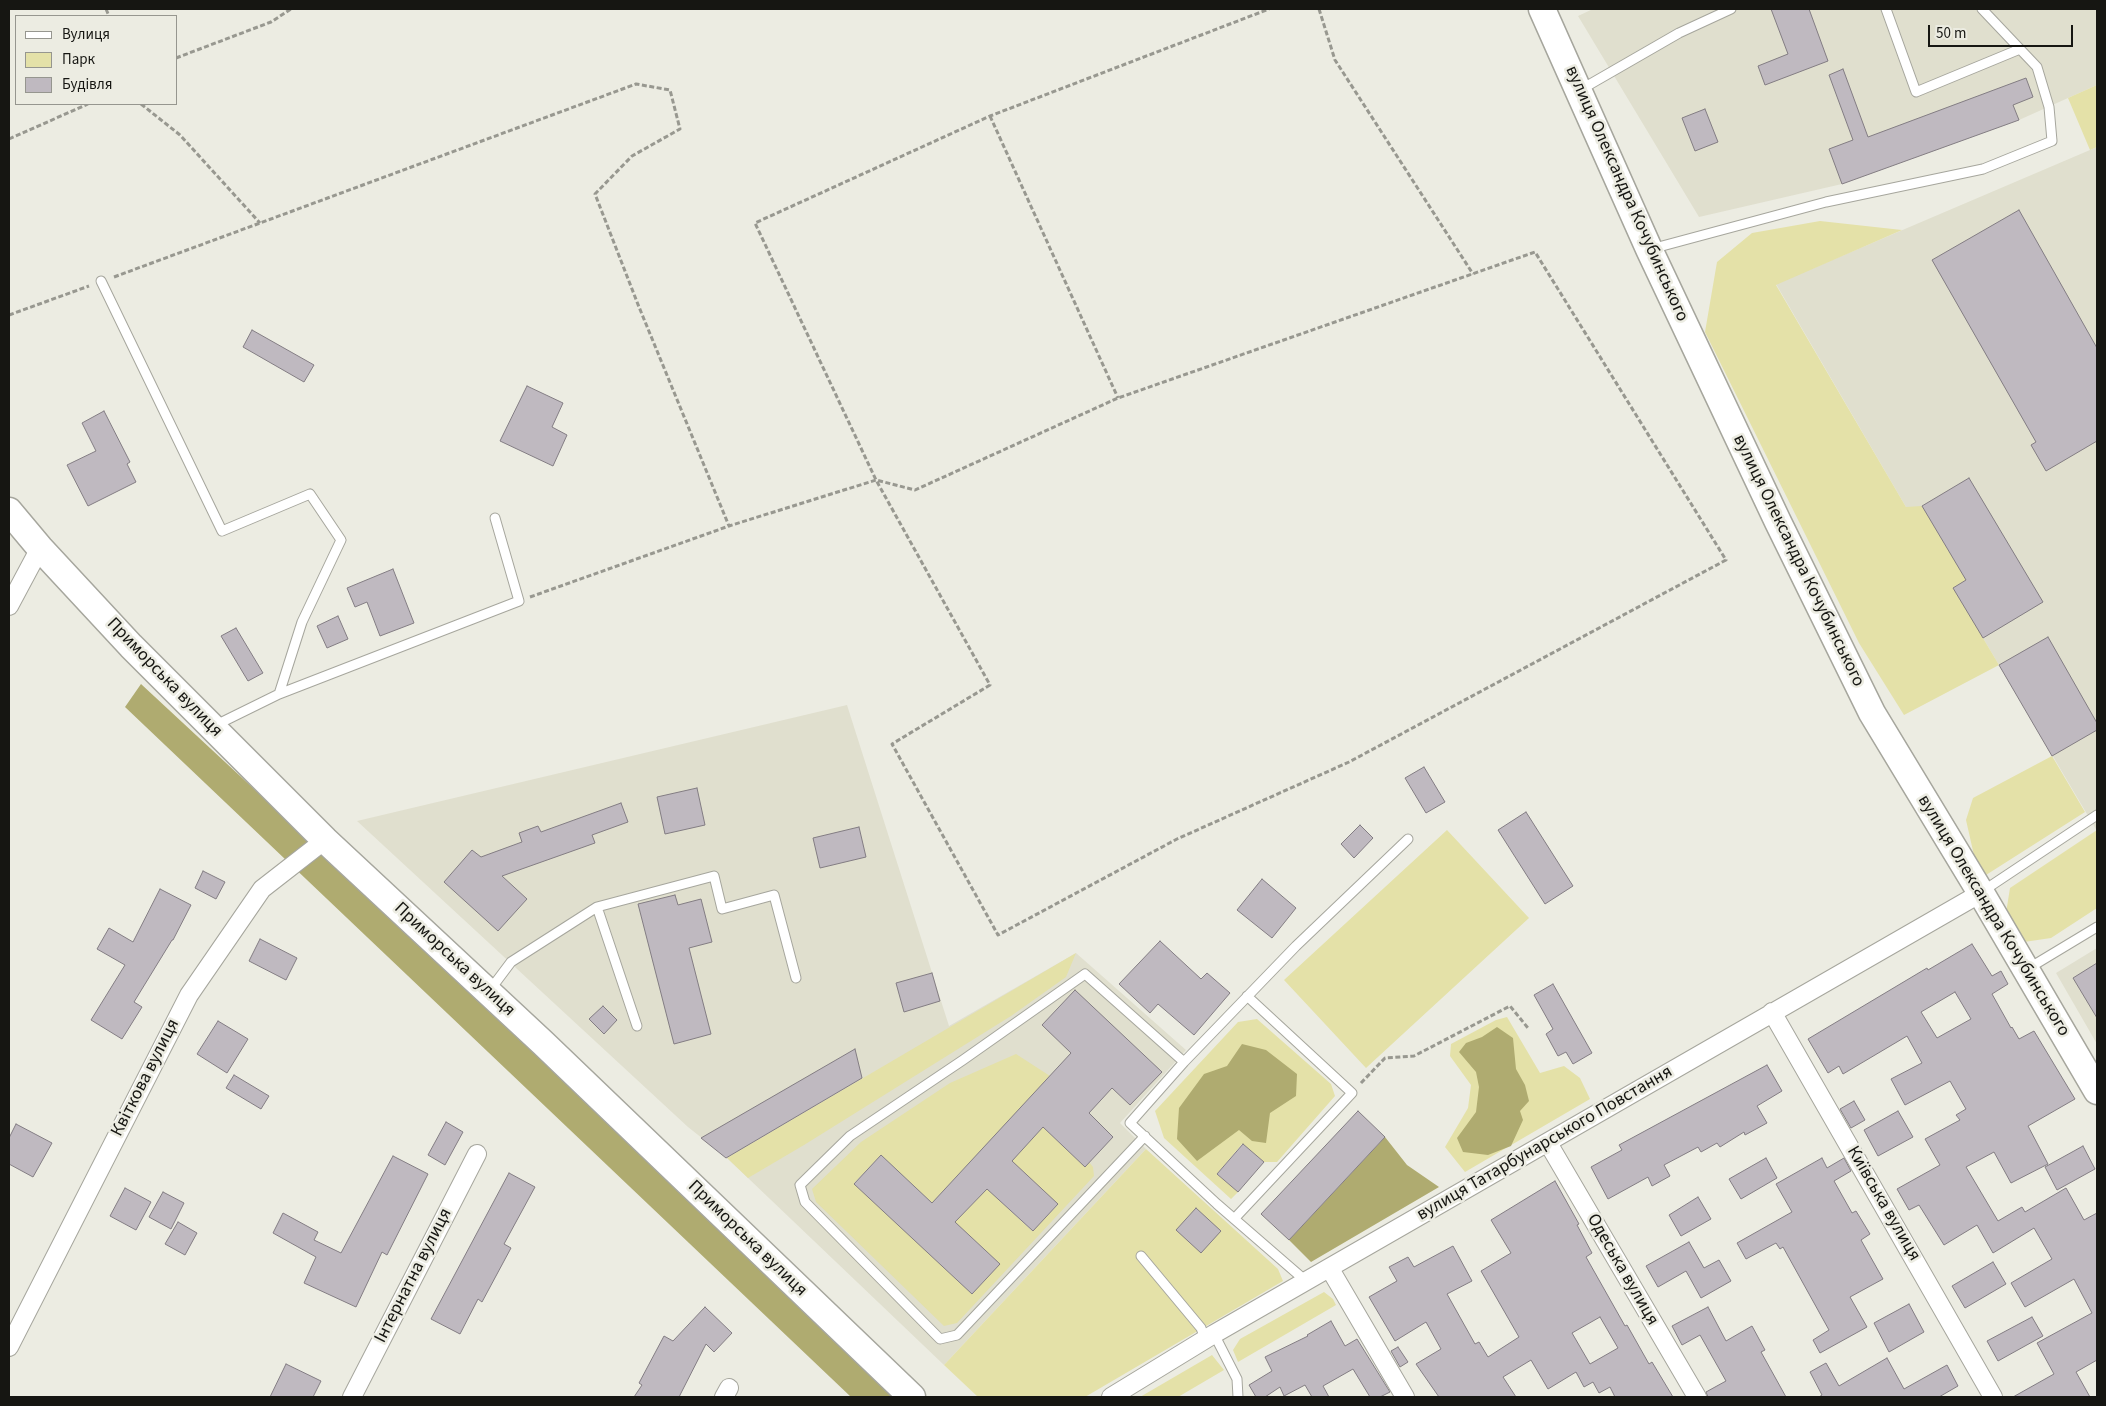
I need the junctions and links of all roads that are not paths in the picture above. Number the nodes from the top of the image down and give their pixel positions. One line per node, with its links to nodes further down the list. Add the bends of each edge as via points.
1 (1542, 9): 6 (street, вулиця Олександра Кочубинського)
2 (1731, 9): 6 (lane, via 1679,33)
3 (1886, 9): 5 (lane, via 1916,92)
4 (1982, 9): 5 (lane)
5 (2020, 48): 7 (lane, via 2037,67 2049,107 2052,141 1983,169 1826,202)
6 (1579, 90): 7 (street, вулиця Олександра Кочубинського)
7 (1649, 249): 18 (street, вулиця Олександра Кочубинського, via 1872,713)
8 (101, 281): 13 (lane, via 222,531 310,494 341,540 302,622)
9 (9, 511): 11 (street, Приморська вулиця)
10 (495, 518): 13 (lane, via 519,601)
11 (40, 548): 12 (street); 14 (street, Приморська вулиця)
12 (9, 606)
13 (279, 694): 14 (lane)
14 (212, 727): 17 (street, Приморська вулиця)
15 (2097, 815): 18 (lane)
16 (1408, 839): 24 (lane)
17 (326, 840): 23 (street, Приморська вулиця); 37 (street, Квіткова вулиця, via 262,889 189,995)
18 (1981, 893): 21 (street, вулиця Олександра Кочубинського); 25 (street, вулиця Татарбунарського Повстання)
19 (597, 907): 22 (lane, via 714,876 722,909 774,895); 23 (lane, via 511,962); 26 (lane)
20 (2097, 927): 21 (lane)
21 (2026, 970): 28 (street, вулиця Олександра Кочубинського)
22 (796, 978)
23 (488, 992): 39 (street, Приморська вулиця)
24 (1247, 996): 27 (lane); 32 (lane, via 1352,1093)
25 (1772, 1012): 30 (street, вулиця Татарбунарського Повстання); 44 (street, Київська вулиця)
26 (637, 1026)
27 (1184, 1062): 29 (lane, via 1130,1123); 29 (lane, via 1085,974 850,1136 800,1185 805,1202 940,1339 957,1335)
28 (2097, 1091)
29 (1145, 1136): 32 (lane)
30 (1548, 1143): 34 (street, вулиця Татарбунарського Повстання); 43 (street, Одеська вулиця)
31 (477, 1154): 38 (street, Інтернатна вулиця)
32 (1234, 1219): 35 (lane)
33 (1141, 1256): 36 (lane)
34 (1330, 1269): 35 (street, вулиця Татарбунарського Повстання); 42 (street)
35 (1307, 1282): 36 (street, вулиця Татарбунарського Повстання)
36 (1210, 1337): 40 (street, вулиця Татарбунарського Повстання); 41 (lane, via 1237,1379)
37 (9, 1347)
38 (352, 1397)
39 (912, 1397)
40 (1111, 1397)
41 (1238, 1397)
42 (1405, 1397)
43 (1696, 1397)
44 (1993, 1397)

